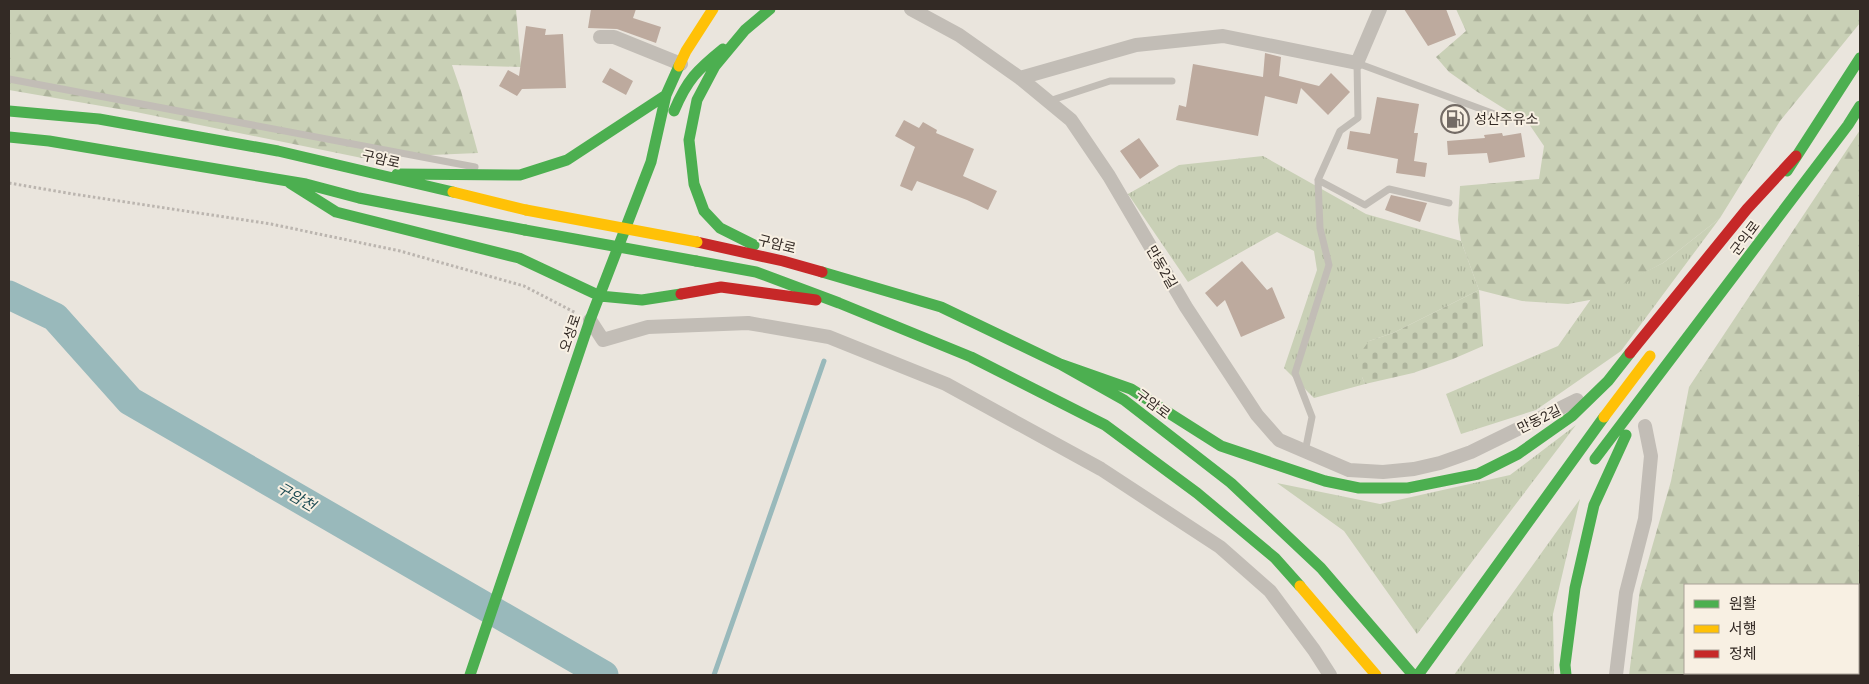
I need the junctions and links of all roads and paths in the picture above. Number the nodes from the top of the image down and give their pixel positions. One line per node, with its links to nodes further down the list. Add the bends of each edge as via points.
1 (713, 9): 9 (main road, 오성로)
2 (770, 9): 5 (main road)
3 (911, 9): 10 (street, 만동2길, via 959,35)
4 (1380, 9): 8 (street)
5 (745, 30): 20 (main road, via 702,66 684,88); 28 (main road, via 715,66 697,100 689,140 691,168 704,211 720,228)
6 (600, 37): 9 (street, via 614,37)
7 (1860, 58): 19 (main road)
8 (1356, 63): 10 (street, via 1223,36 1136,45); 17 (lane); 23 (lane, via 1358,118 1340,132)
9 (681, 64): 13 (main road, 오성로)
10 (1020, 78): 14 (street, 만동2길)
11 (9, 79): 22 (lane)
12 (1172, 81): 14 (lane, via 1110,81)
13 (666, 95): 20 (main road, 오성로); 22 (main road, via 567,160)
14 (1048, 101): 37 (street, 만동2길, via 1071,120 1109,176 1186,307 1257,415 1279,440)
15 (1860, 106): 35 (main road, 군익로, via 1733,279)
16 (9, 111): 21 (main road, 구암로, via 100,119 278,151)
17 (1508, 119)
18 (9, 137): 24 (main road)
19 (1796, 156): 27 (main road); 33 (main road, via 1747,209 1608,381 1551,432 1518,454 1478,474 1408,488 1359,488 1325,481 1221,446 1131,389)
20 (650, 162): 29 (main road, 오성로)
21 (381, 174): 22 (main road); 28 (main road, 구암로, bridge, via 526,210)
22 (520, 175)
23 (1318, 180): 26 (lane, via 1365,205 1390,189); 37 (lane, via 1320,228 1329,265 1295,373 1312,417)
24 (287, 181): 29 (main road, via 336,212 519,258); 30 (main road, bridge, via 359,198 756,272)
25 (9, 182): 31 (path, via 271,224 400,251 524,286)
26 (1449, 204)
27 (1757, 215)
28 (783, 261): 33 (main road, 구암로, via 941,307)
29 (600, 296): 30 (main road, via 642,300 721,287); 31 (main road, 오성로)
30 (839, 303): 41 (main road, via 971,357 1105,425 1197,493 1275,558)
31 (590, 320): 39 (main road, 오성로); 40 (street, via 603,340 648,327 748,323 829,337 946,384 1101,469 1220,547 1270,591)
32 (1658, 346): 43 (main road)
33 (1060, 364): 42 (main road, 구암로, via 1124,400 1231,483 1321,568)
34 (1594, 384): 37 (street, 만동2길, via 1574,402 1440,464 1383,472 1350,470)
35 (1649, 385): 38 (main road); 44 (main road, via 1594,505 1575,588)
36 (1644, 426): 45 (street, via 1652,456 1645,519 1626,594)
37 (1306, 452)
38 (1586, 472)
39 (470, 675)
40 (1330, 675)
41 (1376, 675)
42 (1413, 675)
43 (1418, 675)
44 (1566, 675)
45 (1616, 675)

